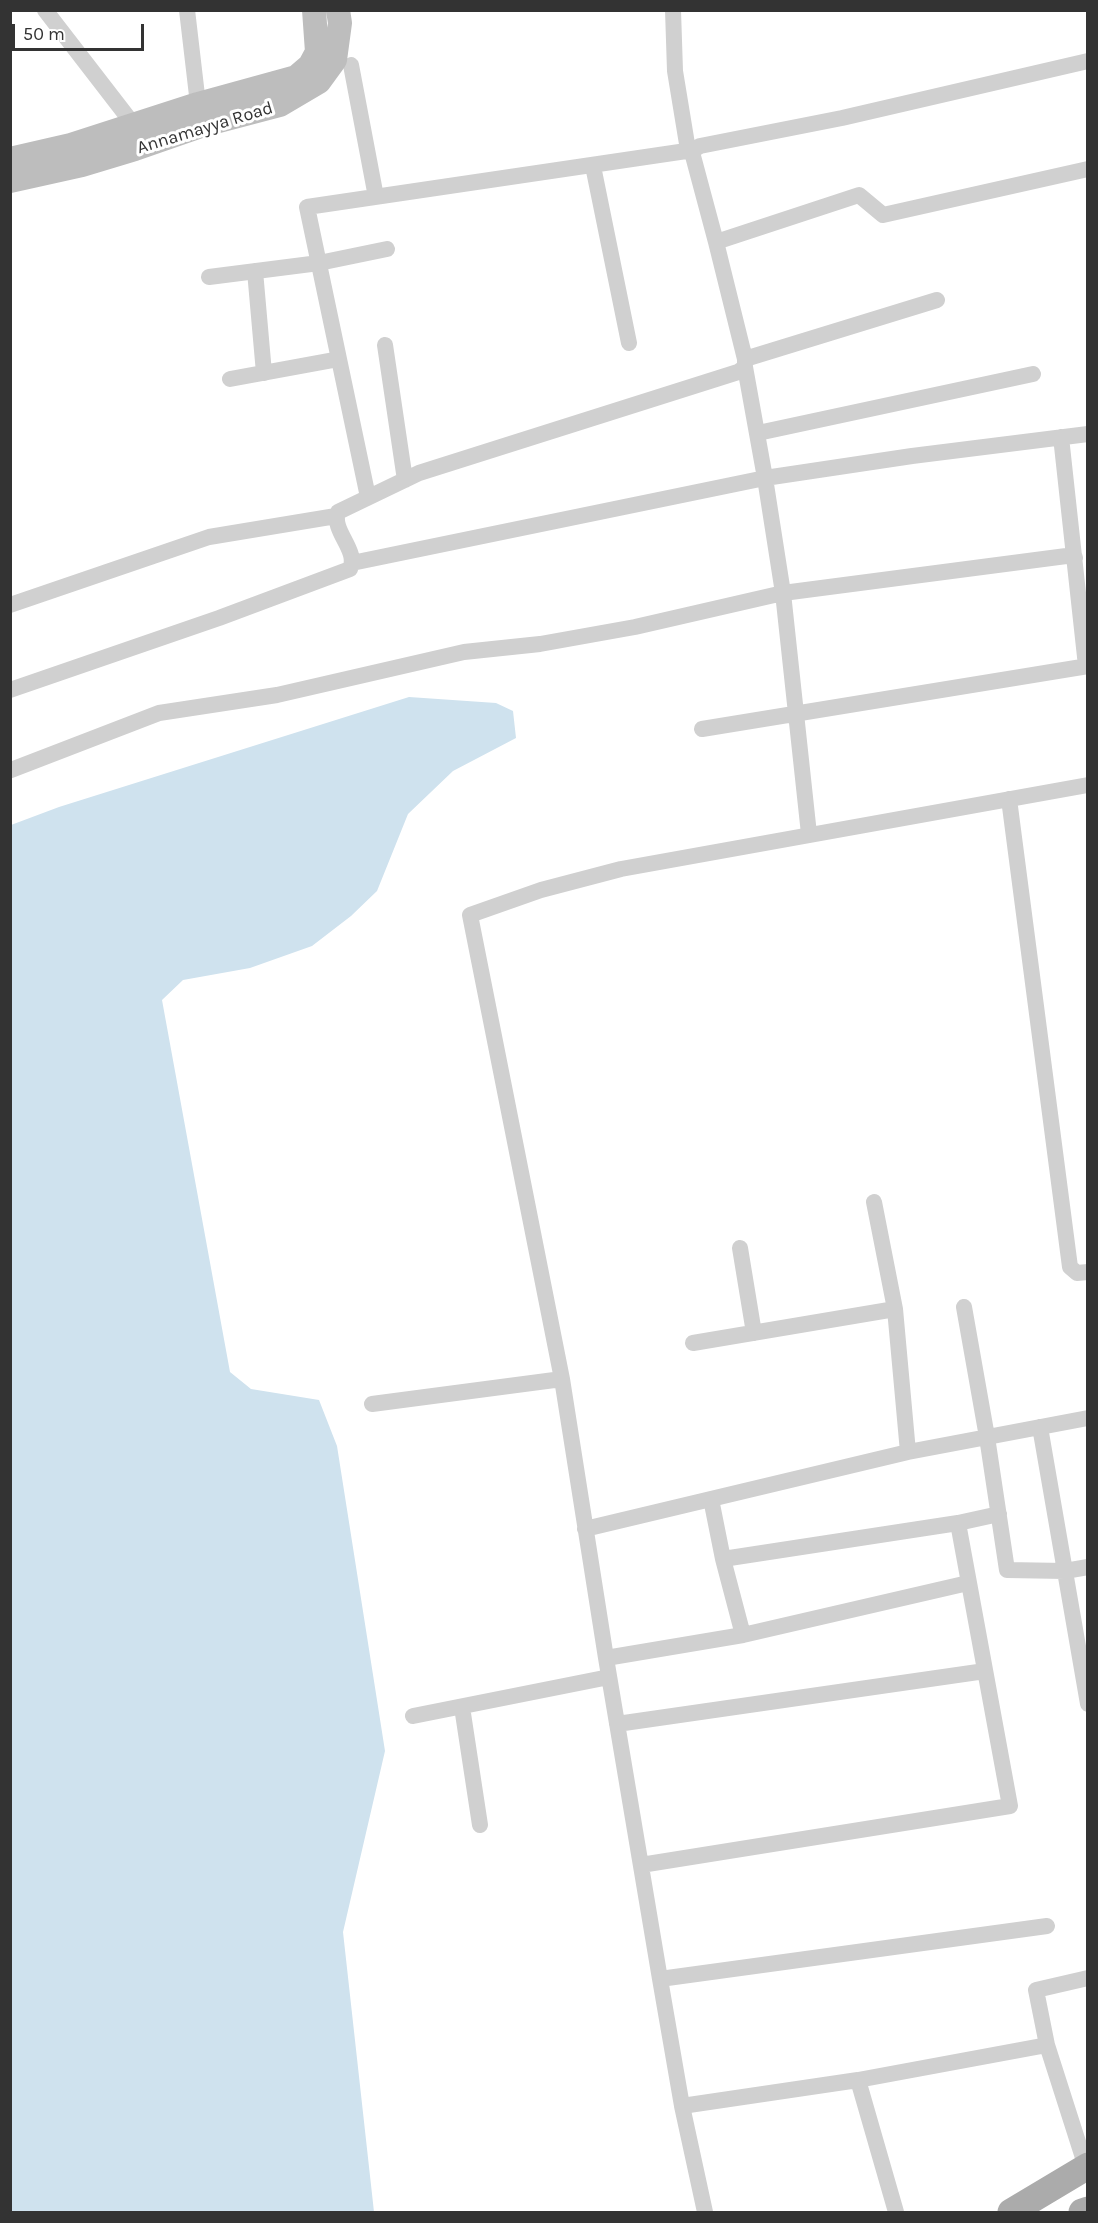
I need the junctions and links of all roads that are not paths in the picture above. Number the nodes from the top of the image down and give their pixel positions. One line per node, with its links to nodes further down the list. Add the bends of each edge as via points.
1 (45, 10): 9 (street)
2 (187, 10): 8 (street)
3 (314, 10): 7 (street, via 317,52)
4 (338, 10): 7 (street, Annamayya Road, via 340,23)
5 (673, 10): 10 (street, via 675,71)
6 (1088, 61): 10 (street)
7 (332, 62): 8 (street, Annamayya Road, via 310,65 296,77); 14 (street, Annamayya Road, via 319,82 280,105 82,165); 15 (street)
8 (198, 104): 9 (street, Annamayya Road)
9 (133, 124): 11 (street, Annamayya Road, via 71,145)
10 (691, 150): 12 (street); 16 (street)
11 (10, 159)
12 (593, 166): 15 (street); 22 (street)
13 (1088, 170): 16 (street, via 884,215 859,195)
14 (10, 181)
15 (376, 197): 18 (street, via 307,207)
16 (716, 242): 25 (street)
17 (387, 249): 18 (street)
18 (318, 263): 19 (street); 24 (street)
19 (255, 271): 20 (street); 26 (street)
20 (209, 277)
21 (937, 300): 25 (street)
22 (629, 344)
23 (385, 345): 33 (street)
24 (339, 359): 26 (street); 34 (street)
25 (745, 363): 29 (street); 33 (street, via 738,372)
26 (264, 373): 28 (street)
27 (1033, 374): 29 (street)
28 (230, 379)
29 (758, 434): 32 (street)
30 (1088, 434): 31 (street)
31 (1061, 437): 32 (street); 36 (street)
32 (765, 478): 37 (street); 38 (street)
33 (405, 480): 34 (street)
34 (368, 497): 35 (street)
35 (336, 516): 37 (street); 39 (street, via 209,537)
36 (1075, 557): 38 (street); 40 (street)
37 (352, 564): 41 (street, via 350,569 219,618)
38 (783, 592): 42 (street); 45 (street, via 635,627 540,644 464,652 277,695 159,713)
39 (10, 605)
40 (1087, 666): 42 (street)
41 (10, 690)
42 (796, 713): 43 (street); 48 (street)
43 (702, 729)
44 (10, 760): 45 (street)
45 (11, 770)
46 (1088, 785): 47 (street)
47 (1009, 799): 48 (street); 51 (street, via 1070,1267 1077,1273)
48 (809, 834): 56 (street, via 621,868 470,915)
49 (874, 1202): 53 (street)
50 (740, 1248): 54 (street)
51 (1088, 1272)
52 (964, 1307): 60 (street)
53 (895, 1309): 54 (street); 61 (street)
54 (754, 1333): 55 (street)
55 (693, 1343)
56 (562, 1379): 57 (street); 65 (street)
57 (372, 1404)
58 (1088, 1418): 59 (street)
59 (1040, 1427): 60 (street); 68 (street)
60 (987, 1437): 61 (street); 63 (street)
61 (909, 1452): 62 (street)
62 (711, 1499): 65 (street); 66 (street)
63 (999, 1514): 64 (street); 68 (street, via 1007,1570)
64 (958, 1522): 66 (street); 69 (street)
65 (585, 1529): 71 (street)
66 (723, 1559): 70 (street)
67 (1088, 1567): 68 (street)
68 (1065, 1571): 74 (street)
69 (968, 1583): 70 (street); 72 (street)
70 (743, 1635): 71 (street)
71 (606, 1658): 73 (street)
72 (985, 1671): 77 (street); 79 (street, via 1010,1806)
73 (609, 1677): 75 (street); 77 (street)
74 (1088, 1704)
75 (462, 1707): 76 (street); 78 (street)
76 (413, 1716)
77 (617, 1724): 79 (street)
78 (480, 1825)
79 (641, 1865): 82 (street)
80 (1047, 1926): 82 (street)
81 (1088, 1978): 83 (street, via 1036,1990)
82 (660, 1979): 85 (street)
83 (1047, 2044): 84 (street); 86 (street)
84 (858, 2080): 85 (street); 89 (street)
85 (682, 2106): 88 (street)
86 (1087, 2166): 90 (main road)
87 (1088, 2210): 91 (main road)
88 (705, 2212)
89 (896, 2212)
90 (1011, 2212)
91 (1082, 2212)

